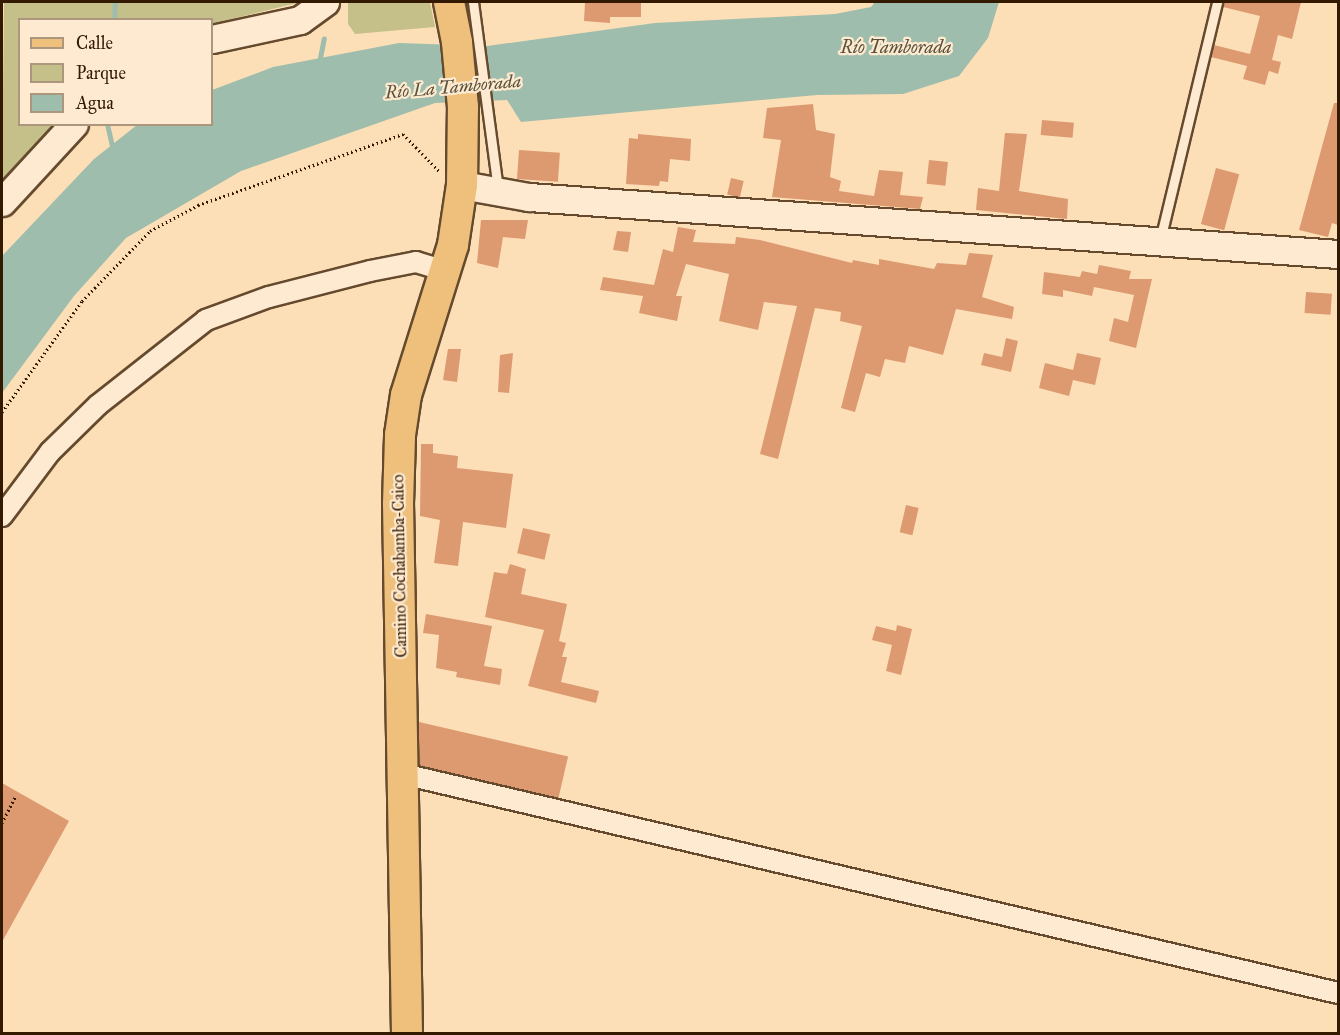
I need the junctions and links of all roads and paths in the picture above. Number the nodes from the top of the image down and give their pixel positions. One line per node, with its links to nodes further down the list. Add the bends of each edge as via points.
1 (325, 2): 6 (main road, via 300,20)
2 (449, 2): 5 (main road, Camino Cochabamba-Caico)
3 (473, 2): 5 (lane)
4 (1216, 2): 12 (lane)
5 (468, 38): 7 (main road, Camino Cochabamba-Caico)
6 (213, 39)
7 (474, 109): 9 (main road, Camino Cochabamba-Caico); 10 (lane)
8 (72, 126): 11 (main road)
9 (462, 185): 10 (main road); 14 (main road, Camino Cochabamba-Caico); 15 (path, via 439,171 403,134 198,205 150,231 82,301)
10 (498, 192): 12 (main road)
11 (2, 202)
12 (1159, 242): 13 (main road)
13 (1338, 254)
14 (445, 271): 16 (street, via 416,262 269,297 206,320 98,405 50,452); 17 (main road, Camino Cochabamba-Caico, via 406,395 400,435)
15 (2, 411)
16 (2, 516)
17 (403, 774): 20 (street); 21 (main road, Camino Cochabamba-Caico)
18 (16, 796): 19 (path)
19 (2, 823)
20 (1338, 993)
21 (407, 1034)

